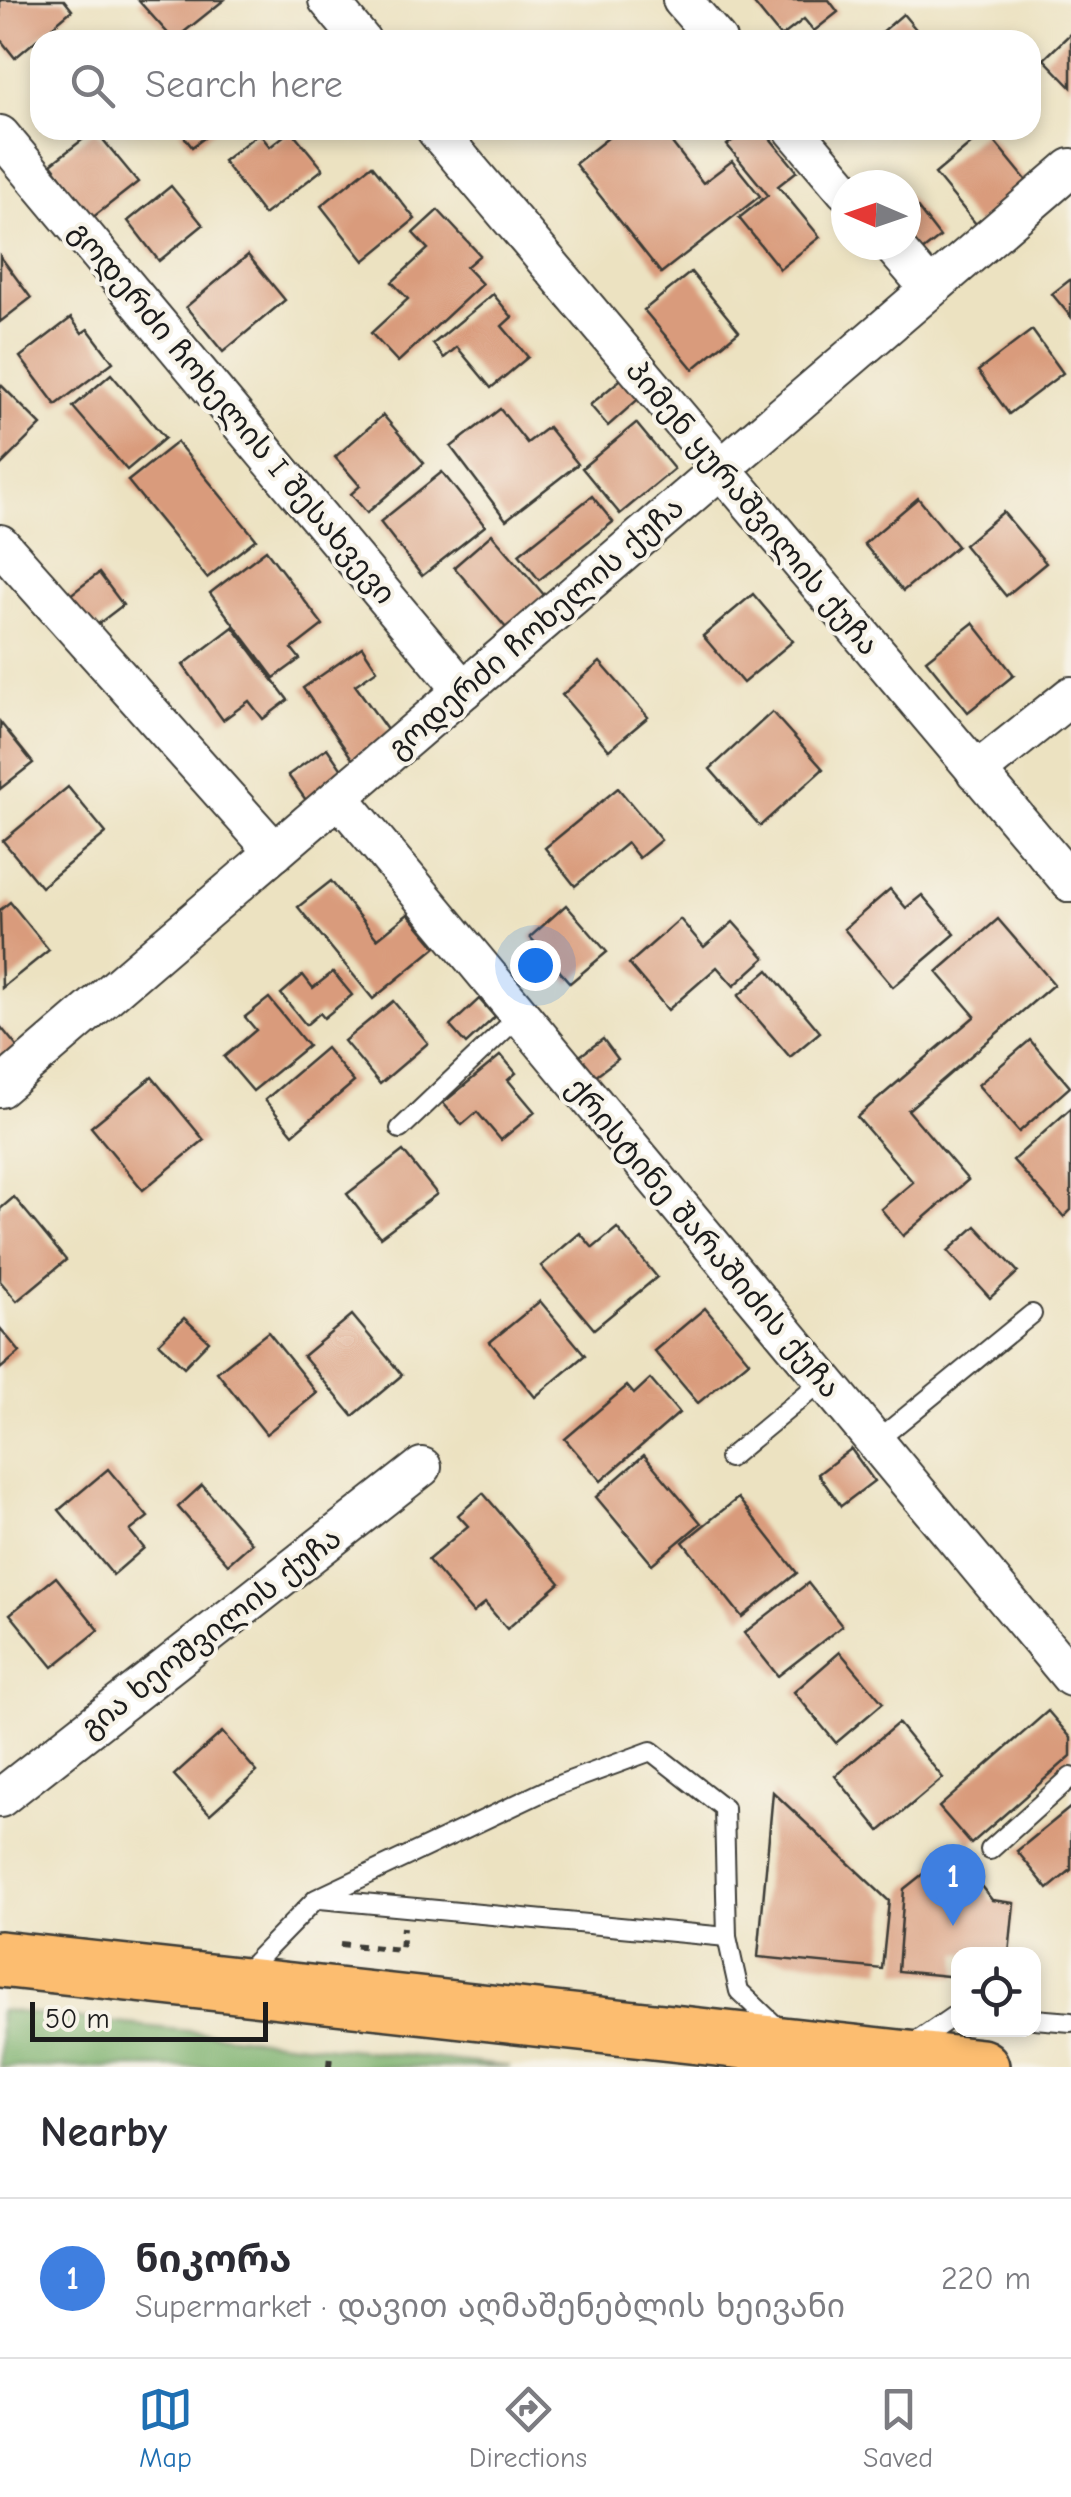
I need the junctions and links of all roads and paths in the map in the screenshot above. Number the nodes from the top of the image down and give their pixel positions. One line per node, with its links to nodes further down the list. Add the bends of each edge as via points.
1 (328, 0): 3 (street)
2 (682, 0): 4 (street)
3 (353, 30)
4 (708, 30)
5 (0, 136): 14 (street, გოდერძი ჩოხელის I შესახვევი)
6 (444, 140): 12 (street, პიმენ ყურაშვილის ქუჩა)
7 (803, 140): 9 (street)
8 (1071, 168): 11 (street, გოდერძი ჩოხელის ქუჩა)
9 (831, 173)
10 (905, 260): 11 (street)
11 (930, 289): 12 (street, გოდერძი ჩოხელის ქუჩა)
12 (718, 470): 14 (street, გოდერძი ჩოხელის ქუჩა); 16 (street, პიმენ ყურაშვილის ქუჩა)
13 (0, 544): 18 (street)
14 (463, 690): 17 (street, გოდერძი ჩოხელის ქუჩა)
15 (1071, 696): 16 (street)
16 (976, 772): 19 (street, პიმენ ყურაშვილის ქუჩა)
17 (338, 797): 18 (street, გოდერძი ჩოხელის ქუჩა); 20 (street, ქრისტინე შარაშიძის ქუჩა)
18 (275, 852): 21 (street, გოდერძი ჩოხელის ქუჩა)
19 (1071, 883)
20 (518, 1017): 22 (lane); 24 (street, ქრისტინე შარაშიძის ქუჩა)
21 (0, 1088)
22 (400, 1130)
23 (1032, 1314): 25 (lane)
24 (822, 1381): 25 (street, ქრისტინე შარაშიძის ქუჩა); 26 (lane)
25 (874, 1443): 28 (street, ქრისტინე შარაშიძის ქუჩა)
26 (729, 1458)
27 (422, 1467): 30 (street, გია ხეოშვილის ქუჩა)
28 (1071, 1677)
29 (1071, 1777): 31 (lane)
30 (0, 1798)
31 (990, 1850)
32 (316, 1899): 33 (lane); 33 (lane, via 553,1787 650,1751 724,1808); 37 (lane)
33 (728, 1938): 41 (lane, via 739,1991)
34 (340, 1944): 35 (path)
35 (401, 1950)
36 (0, 1959): 37 (highway)
37 (233, 1984): 41 (highway)
38 (951, 2018): 43 (lane)
39 (1041, 2020): 40 (lane)
40 (1071, 2022)
41 (796, 2046): 43 (highway)
42 (330, 2055): 44 (path)
43 (895, 2058): 45 (highway)
44 (329, 2067)
45 (981, 2067)

